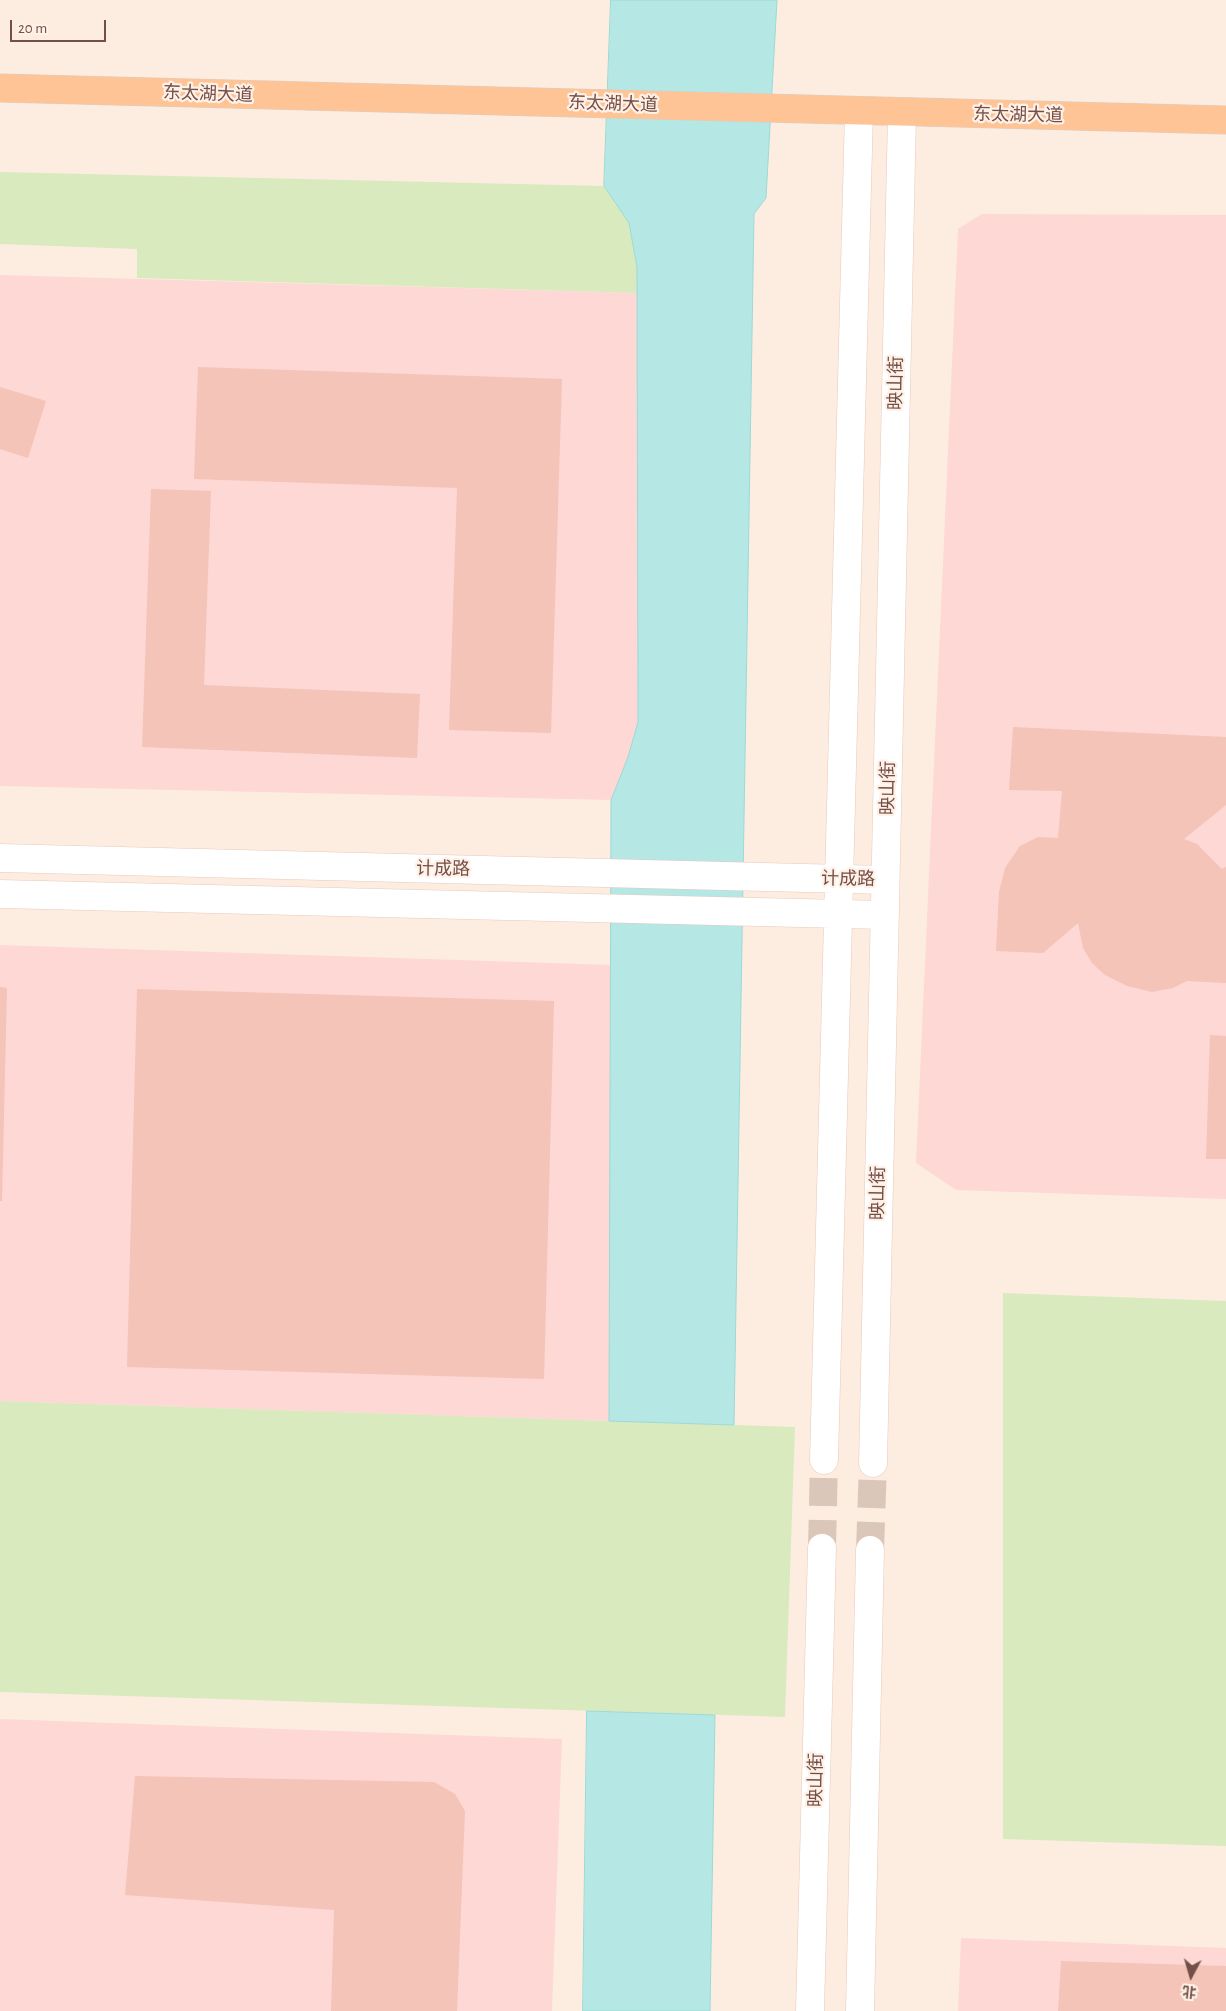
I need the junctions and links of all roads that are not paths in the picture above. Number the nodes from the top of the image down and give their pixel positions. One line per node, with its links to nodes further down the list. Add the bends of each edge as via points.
1 (0, 88): 2 (main road, 东太湖大道)
2 (859, 111): 3 (main road, 东太湖大道); 6 (street)
3 (902, 113): 4 (main road, 东太湖大道); 7 (street, 映山街)
4 (1226, 120)
5 (0, 858): 6 (street, 计成路)
6 (839, 879): 7 (street, 计成路); 9 (street)
7 (886, 880): 10 (street, 映山街)
8 (0, 894): 9 (street, 计成路)
9 (838, 914): 10 (street, 计成路); 11 (street)
10 (885, 915): 12 (street, 映山街)
11 (824, 1460)
12 (873, 1463)
13 (822, 1548): 15 (street, 映山街)
14 (870, 1550): 16 (street)
15 (810, 2011)
16 (860, 2011)

